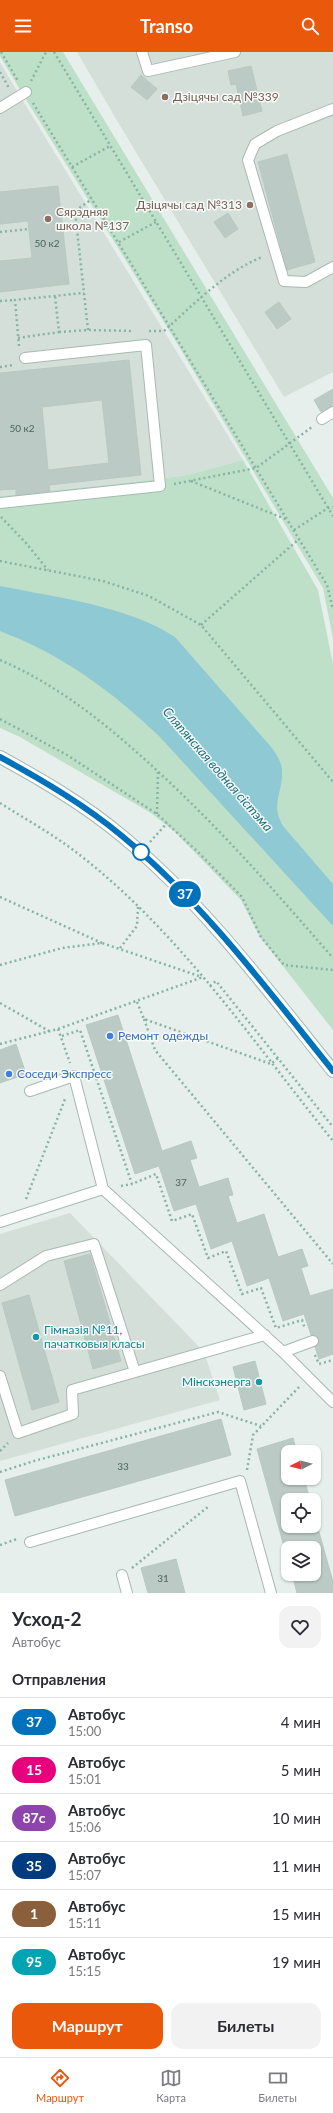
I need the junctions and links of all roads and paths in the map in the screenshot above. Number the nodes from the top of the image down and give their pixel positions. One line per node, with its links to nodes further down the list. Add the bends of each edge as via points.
1 (1, 52): 6 (path)
2 (46, 52): 6 (path)
3 (54, 52): 9 (path)
4 (142, 52): 5 (lane, via 148,71)
5 (235, 52)
6 (26, 92): 7 (lane); 10 (path)
7 (0, 108)
8 (333, 109): 16 (lane, via 277,131 255,144 248,160)
9 (110, 146): 10 (path); 12 (path)
10 (72, 167): 11 (path)
11 (92, 199): 15 (path); 18 (path, via 75,211)
12 (156, 222): 15 (path); 20 (path)
13 (29, 229): 14 (path)
14 (0, 232)
15 (119, 242): 23 (path)
16 (275, 251): 17 (lane, via 284,281 306,282); 20 (path, via 244,264)
17 (333, 267)
18 (84, 293): 19 (path); 24 (path)
19 (55, 296): 21 (path); 25 (path)
20 (202, 298): 23 (path); 32 (path)
21 (15, 300): 22 (path); 26 (path)
22 (0, 301)
23 (170, 326): 24 (path, via 164,331); 33 (path)
24 (88, 330): 25 (path)
25 (59, 332): 26 (path)
26 (18, 338): 27 (path)
27 (22, 355): 35 (lane, via 146,345)
28 (14, 365): 29 (path)
29 (0, 367)
30 (333, 412): 31 (lane)
31 (322, 419): 32 (path)
32 (290, 444): 33 (path); 38 (path)
33 (256, 468): 34 (path); 41 (path)
34 (190, 480): 35 (path); 41 (path)
35 (160, 486): 36 (lane)
36 (0, 503)
37 (333, 507): 38 (path)
38 (328, 508): 40 (path); 42 (path)
39 (0, 516): 45 (path, via 26,542)
40 (333, 516)
41 (288, 520): 42 (path)
42 (294, 530): 43 (path)
43 (299, 539): 46 (path, via 327,585); 47 (path)
44 (0, 561): 45 (path)
45 (48, 570): 47 (path, via 103,581 149,596)
46 (333, 609)
47 (201, 625): 52 (path)
48 (0, 660): 51 (path, via 48,684 127,743)
49 (0, 719): 54 (path, via 67,755)
50 (0, 757): 56 (street, via 88,811)
51 (158, 772): 54 (path); 61 (path, via 204,815 264,878)
52 (333, 782)
53 (0, 803): 58 (path, via 81,855)
54 (157, 814): 55 (path)
55 (167, 823): 56 (path); 63 (path, via 242,897 261,937 284,965)
56 (141, 852): 75 (street, via 210,921)
57 (0, 897): 59 (path)
58 (138, 907): 60 (path, via 137,926); 64 (path)
59 (102, 943): 60 (path); 62 (path, via 62,948)
60 (120, 949): 64 (path)
61 (333, 958)
62 (0, 965)
63 (333, 970)
64 (203, 977): 65 (path); 66 (path)
65 (210, 986): 73 (path, via 216,981); 74 (path)
66 (137, 1002): 68 (path); 69 (path)
67 (0, 1003): 70 (path)
68 (144, 1019): 74 (path); 84 (path, via 155,1050)
69 (58, 1029): 70 (path); 71 (path)
70 (49, 1031): 72 (path)
71 (62, 1036): 76 (path); 87 (path, via 80,1030 132,1184 156,1174 172,1220 192,1214 208,1258 226,1251 242,1294 261,1288 276,1328 302,1320)
72 (0, 1044)
73 (278, 1058): 74 (path); 78 (path)
74 (271, 1064): 80 (path)
75 (333, 1071)
76 (74, 1076): 77 (lane); 81 (lane); 82 (path)
77 (30, 1091)
78 (332, 1122): 79 (path)
79 (333, 1127)
80 (333, 1141)
81 (103, 1189): 82 (lane); 86 (lane)
82 (19, 1216): 83 (lane)
83 (0, 1222)
84 (333, 1264)
85 (0, 1284): 90 (lane, via 46,1256 94,1244)
86 (265, 1336): 88 (lane); 90 (lane)
87 (312, 1342): 88 (lane); 89 (path, via 319,1364)
88 (283, 1352): 92 (lane)
89 (333, 1360)
90 (135, 1372): 91 (lane, via 72,1390 73,1414 18,1432)
91 (0, 1376)
92 (333, 1402)
93 (261, 1426): 94 (path, via 218,1412)
94 (0, 1472)
95 (30, 1542): 98 (lane, via 240,1481)
96 (122, 1576): 97 (lane)
97 (127, 1593)
98 (270, 1593)

